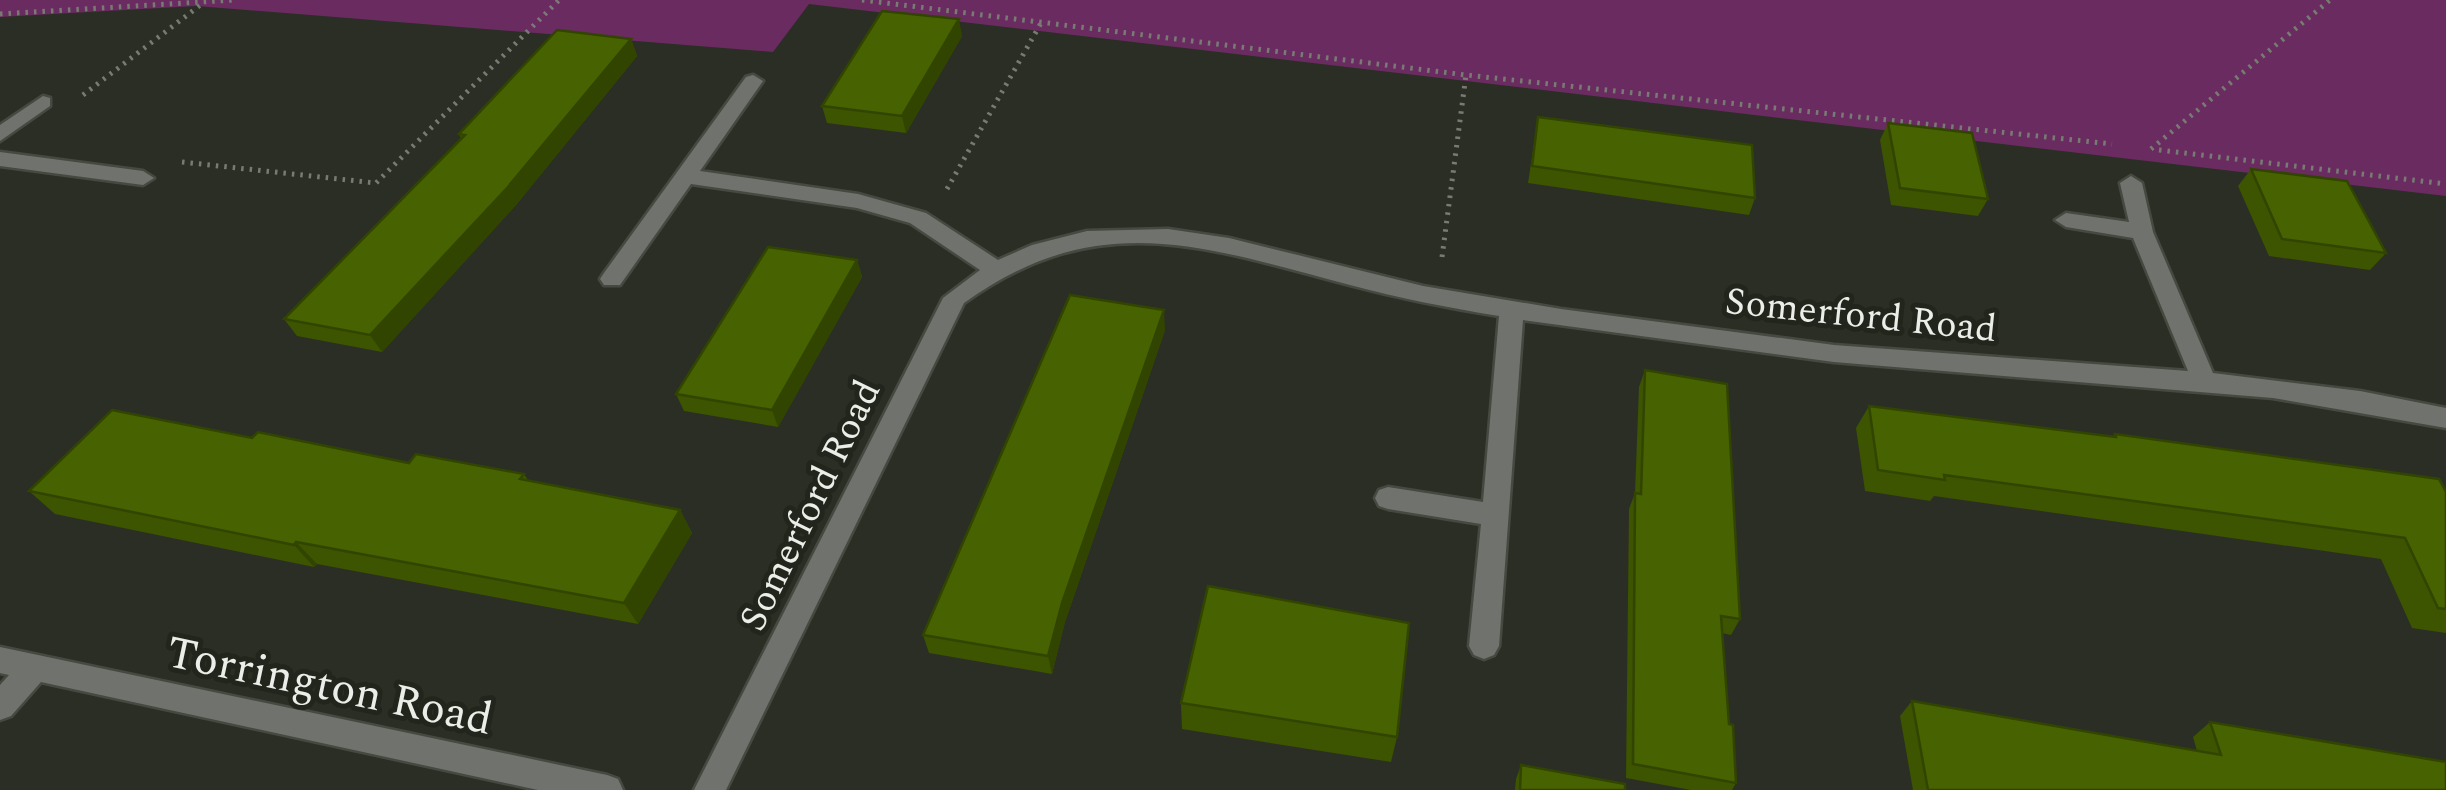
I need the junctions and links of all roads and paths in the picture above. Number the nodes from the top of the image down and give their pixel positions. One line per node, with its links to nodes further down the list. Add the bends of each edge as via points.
1 (235, 0): 5 (path)
2 (559, 0): 16 (path, via 376,183 178,161)
3 (862, 0): 7 (path)
4 (2330, 0): 13 (path)
5 (204, 2): 6 (path); 10 (path, via 86,95)
6 (0, 14)
7 (1041, 23): 8 (path); 19 (path, via 952,184)
8 (1466, 75): 12 (path); 24 (path)
9 (752, 81): 15 (street)
10 (43, 102): 11 (street)
11 (0, 135)
12 (2131, 146)
13 (2150, 148): 17 (path, via 2166,178); 18 (path)
14 (0, 158): 16 (street)
15 (684, 176): 19 (street, via 858,201); 23 (street)
16 (143, 178)
17 (2131, 183): 21 (street)
18 (2446, 184)
19 (918, 218): 22 (street)
20 (2066, 220): 21 (street)
21 (2142, 232): 26 (street)
22 (994, 268): 24 (street, Somerford Road, via 1072,239 1140,234 1220,244); 35 (street, Somerford Road, via 955,298)
23 (612, 279)
24 (1437, 295): 25 (street, Somerford Road)
25 (1512, 308): 26 (street, Somerford Road, via 1802,350); 29 (street)
26 (2204, 380): 27 (street, Somerford Road)
27 (2446, 418)
28 (1388, 498): 29 (street)
29 (1494, 515): 30 (street)
30 (1484, 646)
31 (0, 660): 32 (street, Torrington Road)
32 (35, 666): 33 (street); 34 (street, Torrington Road)
33 (0, 706)
34 (606, 790)
35 (710, 790)

